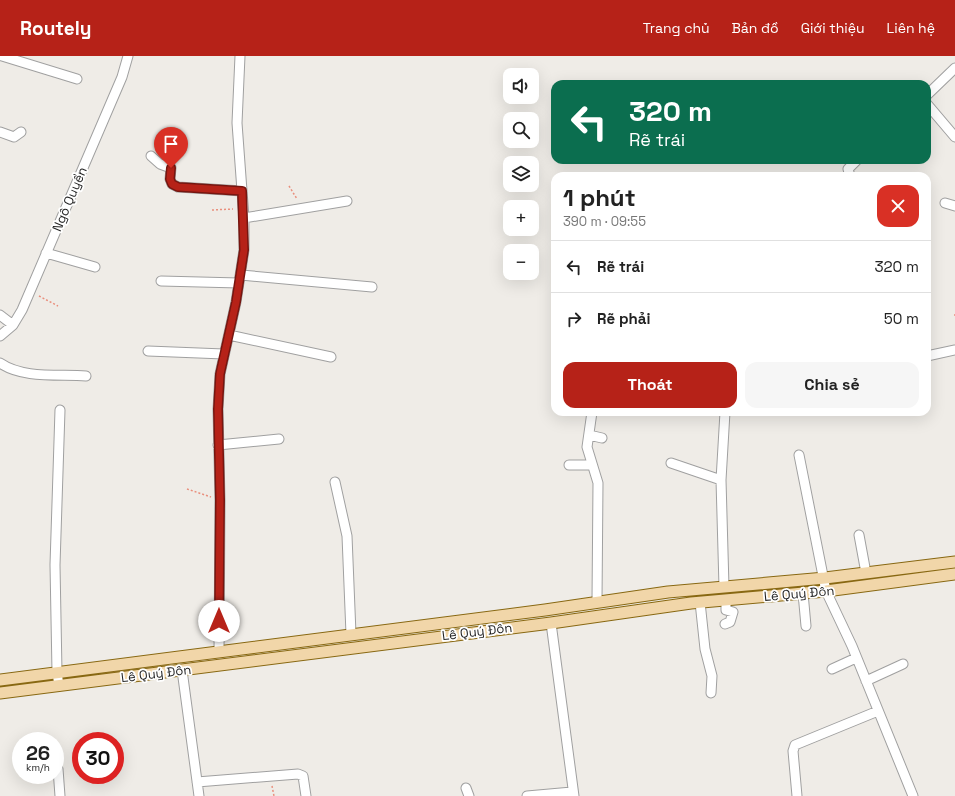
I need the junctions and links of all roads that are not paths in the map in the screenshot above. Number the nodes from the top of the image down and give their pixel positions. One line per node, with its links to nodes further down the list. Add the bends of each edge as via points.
1 (2, 56): 5 (street)
2 (128, 56): 19 (street, Ngô Quyền, via 122,77)
3 (240, 56): 14 (street, via 237,123)
4 (955, 68): 6 (street)
5 (77, 80)
6 (931, 90)
7 (931, 109): 10 (street)
8 (0, 132): 9 (street, via 14,137)
9 (21, 132)
10 (955, 137)
11 (151, 156): 14 (street, via 160,164 171,168 170,179 172,184 178,187)
12 (853, 164): 13 (street, via 848,169)
13 (849, 172)
14 (242, 191): 18 (street)
15 (347, 201): 18 (street)
16 (945, 203): 17 (street)
17 (955, 206)
18 (244, 214): 21 (street, via 244,250)
19 (46, 254): 20 (street); 25 (street, Ngô Quyền, via 22,310)
20 (95, 267)
21 (240, 279): 22 (street); 23 (street); 26 (street)
22 (161, 281)
23 (372, 287)
24 (0, 315): 25 (street)
25 (13, 324): 27 (street, Ngô Quyền)
26 (229, 335): 30 (street); 32 (street)
27 (0, 336)
28 (955, 350): 31 (street)
29 (148, 351): 30 (street)
30 (224, 354): 41 (street, via 220,374)
31 (931, 355)
32 (331, 357)
33 (0, 363): 34 (street, via 22,373)
34 (86, 376)
35 (60, 410): 70 (street, via 55,565)
36 (591, 416): 38 (street)
37 (725, 416): 46 (street)
38 (589, 434): 39 (street); 45 (street, via 587,447)
39 (602, 438)
40 (279, 439): 41 (street)
41 (218, 445): 65 (street)
42 (799, 455): 52 (street)
43 (671, 463): 46 (street)
44 (569, 465): 45 (street)
45 (592, 465): 57 (street, via 598,483)
46 (720, 480): 53 (street)
47 (335, 482): 63 (street, via 347,536)
48 (859, 535): 50 (street)
49 (955, 562): 50 (main road, Lê Quý Đôn)
50 (866, 573): 52 (main road, Lê Quý Đôn)
51 (955, 574): 54 (main road, Lê Quý Đôn)
52 (825, 578): 53 (main road, Lê Quý Đôn); 54 (street)
53 (724, 587): 57 (main road, Lê Quý Đôn)
54 (826, 591): 55 (main road, Lê Quý Đôn); 66 (street)
55 (803, 592): 56 (main road, Lê Quý Đôn); 62 (street)
56 (726, 600): 58 (main road, Lê Quý Đôn); 61 (street, via 726,610 733,614 730,622)
57 (598, 601): 59 (main road, Lê Quý Đôn)
58 (700, 602): 60 (main road, Lê Quý Đôn); 75 (street, via 705,649 712,676)
59 (438, 623): 63 (main road, Lê Quý Đôn); 64 (main road)
60 (551, 623): 64 (main road, Lê Quý Đôn); 79 (street)
61 (725, 624)
62 (806, 626)
63 (351, 634): 65 (main road, Lê Quý Đôn)
64 (440, 636): 69 (main road, Lê Quý Đôn)
65 (219, 651): 70 (main road, Lê Quý Đôn)
66 (856, 658): 68 (street); 72 (street)
67 (903, 664): 72 (street)
68 (832, 669)
69 (182, 670): 73 (main road, Lê Quý Đôn); 77 (street)
70 (57, 672): 71 (main road, Lê Quý Đôn); 73 (street)
71 (0, 680)
72 (866, 682): 76 (street)
73 (60, 686): 74 (main road, Lê Quý Đôn)
74 (0, 693)
75 (711, 693)
76 (878, 711): 84 (street, via 795,745 792,751); 85 (street)
77 (197, 782): 81 (street); 82 (street, via 298,774 303,776)
78 (59, 784): 80 (street)
79 (573, 794): 83 (street)
80 (60, 796)
81 (199, 796)
82 (306, 796)
83 (526, 796)
84 (797, 796)
85 (913, 796)

